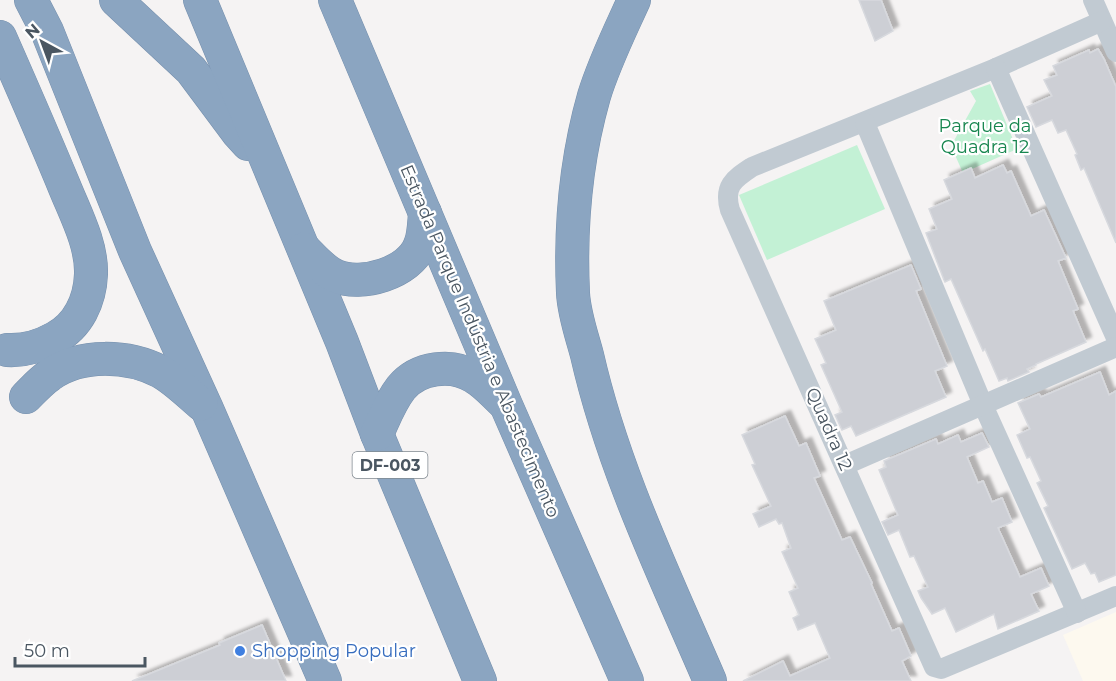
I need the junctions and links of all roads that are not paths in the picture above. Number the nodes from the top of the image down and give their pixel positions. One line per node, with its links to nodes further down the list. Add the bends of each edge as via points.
1 (31, 0): 23 (highway, via 135,251)
2 (116, 0): 14 (highway, via 191,70 238,133)
3 (200, 0): 14 (highway, DF-003)
4 (335, 0): 9 (highway, Estrada Parque Indústria e Abastecimento)
5 (355, 0): 9 (highway)
6 (634, 0): 31 (highway, via 594,96 583,145 574,208 573,296 606,430)
7 (1093, 0): 8 (street)
8 (1102, 21): 11 (street); 12 (street, Quadra 12)
9 (348, 32): 15 (highway, Estrada Parque Indústria e Abastecimento)
10 (0, 37): 19 (highway, via 88,247 91,274 85,306 66,333 24,351)
11 (1116, 52)
12 (996, 68): 13 (street, Quadra 12); 17 (street)
13 (864, 123): 22 (street); 25 (street, Quadra 12, via 753,167 734,179 727,199)
14 (269, 165): 16 (highway, DF-003)
15 (425, 213): 16 (highway, via 420,248 408,262 375,278 347,280 333,275); 21 (highway, Estrada Parque Indústria e Abastecimento)
16 (302, 248): 24 (highway, DF-003)
17 (1116, 338)
18 (1116, 347): 22 (street)
19 (7, 350)
20 (26, 397): 23 (highway, via 63,368 103,359 161,372)
21 (506, 405): 24 (highway, via 476,377 464,371 435,369 403,385); 30 (highway, Estrada Parque Indústria e Abastecimento)
22 (983, 405): 25 (street); 27 (street)
23 (207, 409): 28 (highway)
24 (377, 434): 29 (highway, DF-003)
25 (845, 465): 27 (street, Quadra 12, via 937,669)
26 (1116, 596): 27 (street, Quadra 12)
27 (1077, 612)
28 (325, 681)
29 (480, 681)
30 (627, 681)
31 (710, 681)

